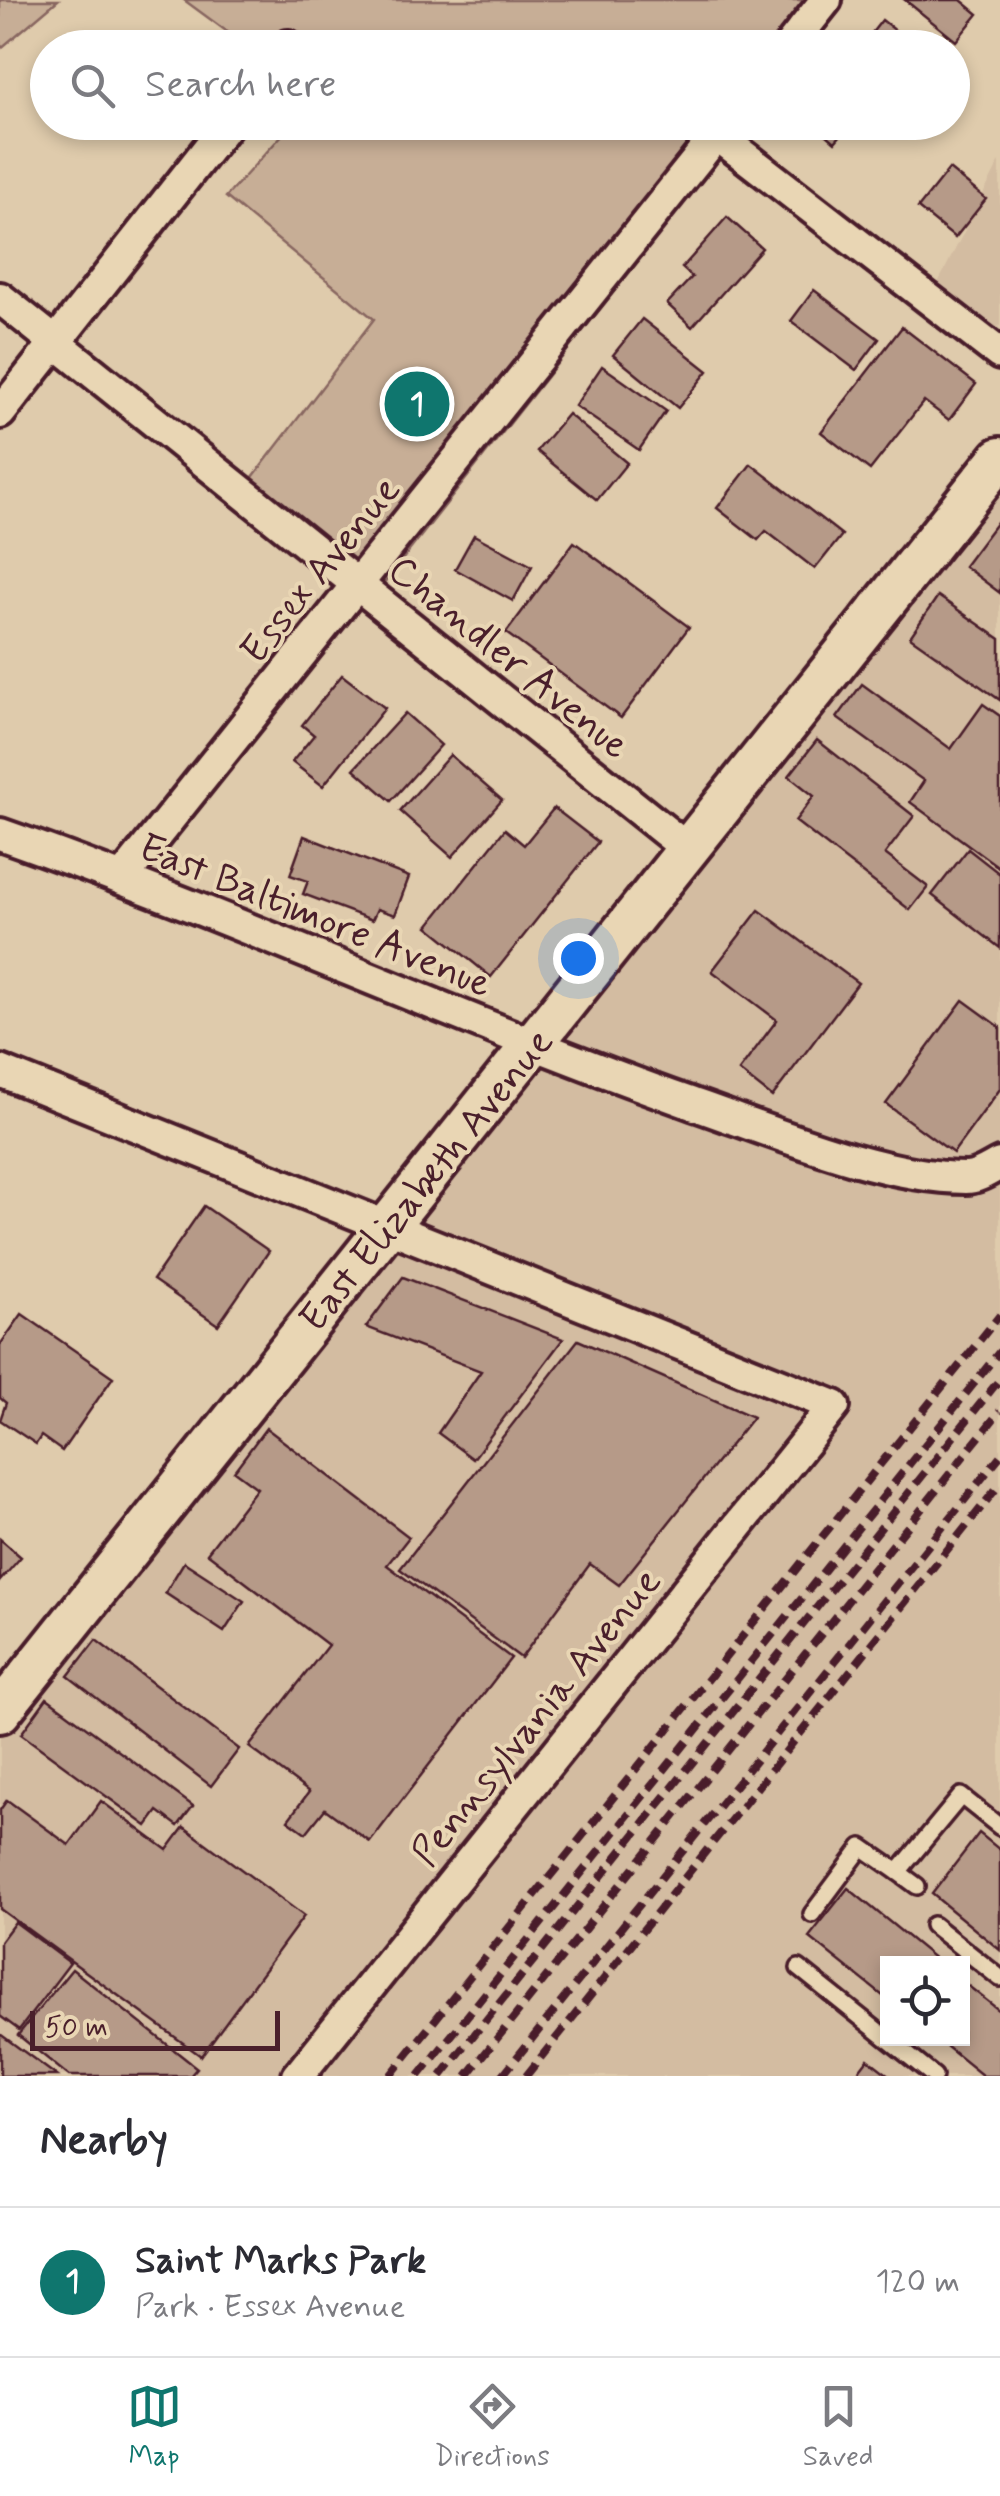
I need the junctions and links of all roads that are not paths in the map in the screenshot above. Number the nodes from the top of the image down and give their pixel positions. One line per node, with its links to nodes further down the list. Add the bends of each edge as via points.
1 (826, 0): 2 (street)
2 (802, 30)
3 (214, 140): 7 (street)
4 (713, 140): 11 (street, Essex Avenue)
5 (736, 140): 8 (street)
6 (0, 298): 7 (street, Chandler Avenue)
7 (57, 344): 9 (street); 11 (street, Chandler Avenue)
8 (1000, 354)
9 (0, 413)
10 (1000, 458): 13 (street, East Elizabeth Avenue)
11 (358, 584): 13 (street, Chandler Avenue); 14 (street, Essex Avenue)
12 (0, 834): 14 (street, East Baltimore Avenue)
13 (690, 851): 15 (street, East Elizabeth Avenue)
14 (123, 878): 15 (street, East Baltimore Avenue)
15 (534, 1047): 17 (street, East Baltimore Avenue, via 810,1145 928,1176 972,1179); 18 (street, East Elizabeth Avenue)
16 (0, 1071): 18 (street)
17 (1000, 1164)
18 (384, 1225): 19 (street, East Elizabeth Avenue); 27 (street, Pennsylvania Avenue, via 834,1406)
19 (0, 1712)
20 (1000, 1828): 21 (lane, via 961,1796)
21 (898, 1872): 22 (lane); 23 (lane, via 862,1847)
22 (917, 1886)
23 (812, 1914)
24 (933, 1925): 26 (lane)
25 (798, 1968): 28 (lane)
26 (1000, 1978)
27 (298, 2076)
28 (934, 2076)

